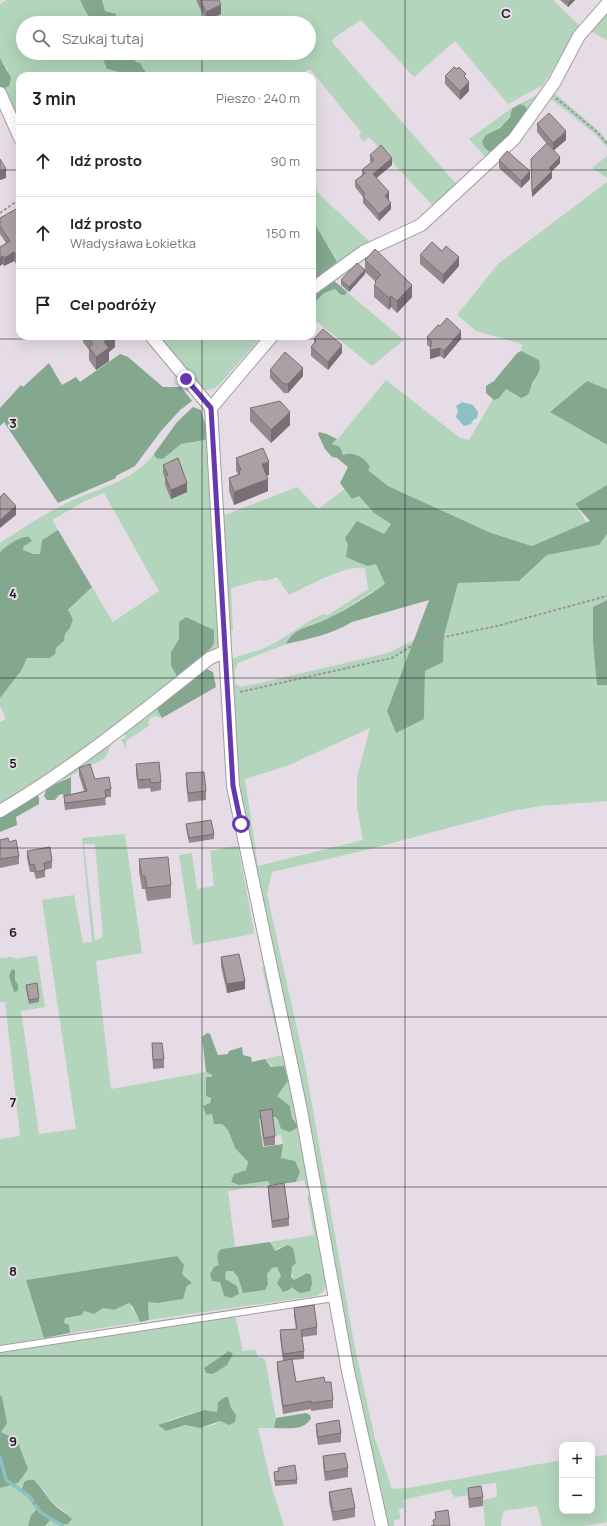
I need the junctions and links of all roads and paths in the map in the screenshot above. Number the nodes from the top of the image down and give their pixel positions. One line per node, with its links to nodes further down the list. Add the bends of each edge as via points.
1 (607, 4): 2 (street, via 579,36)
2 (548, 91): 5 (path, via 597,132); 8 (street, via 514,139 421,225 363,252)
3 (0, 93): 4 (street)
4 (16, 129)
5 (607, 144)
6 (16, 202): 7 (path)
7 (0, 213)
8 (316, 286)
9 (154, 340): 11 (street)
10 (269, 340): 11 (street)
11 (211, 408): 13 (street)
12 (607, 596): 14 (path, via 496,626 416,643 392,658)
13 (224, 652): 15 (street, via 210,658 42,787); 16 (street, via 233,786 301,1110)
14 (240, 692)
15 (0, 811)
16 (334, 1298): 17 (lane); 18 (street)
17 (0, 1349)
18 (382, 1526)

